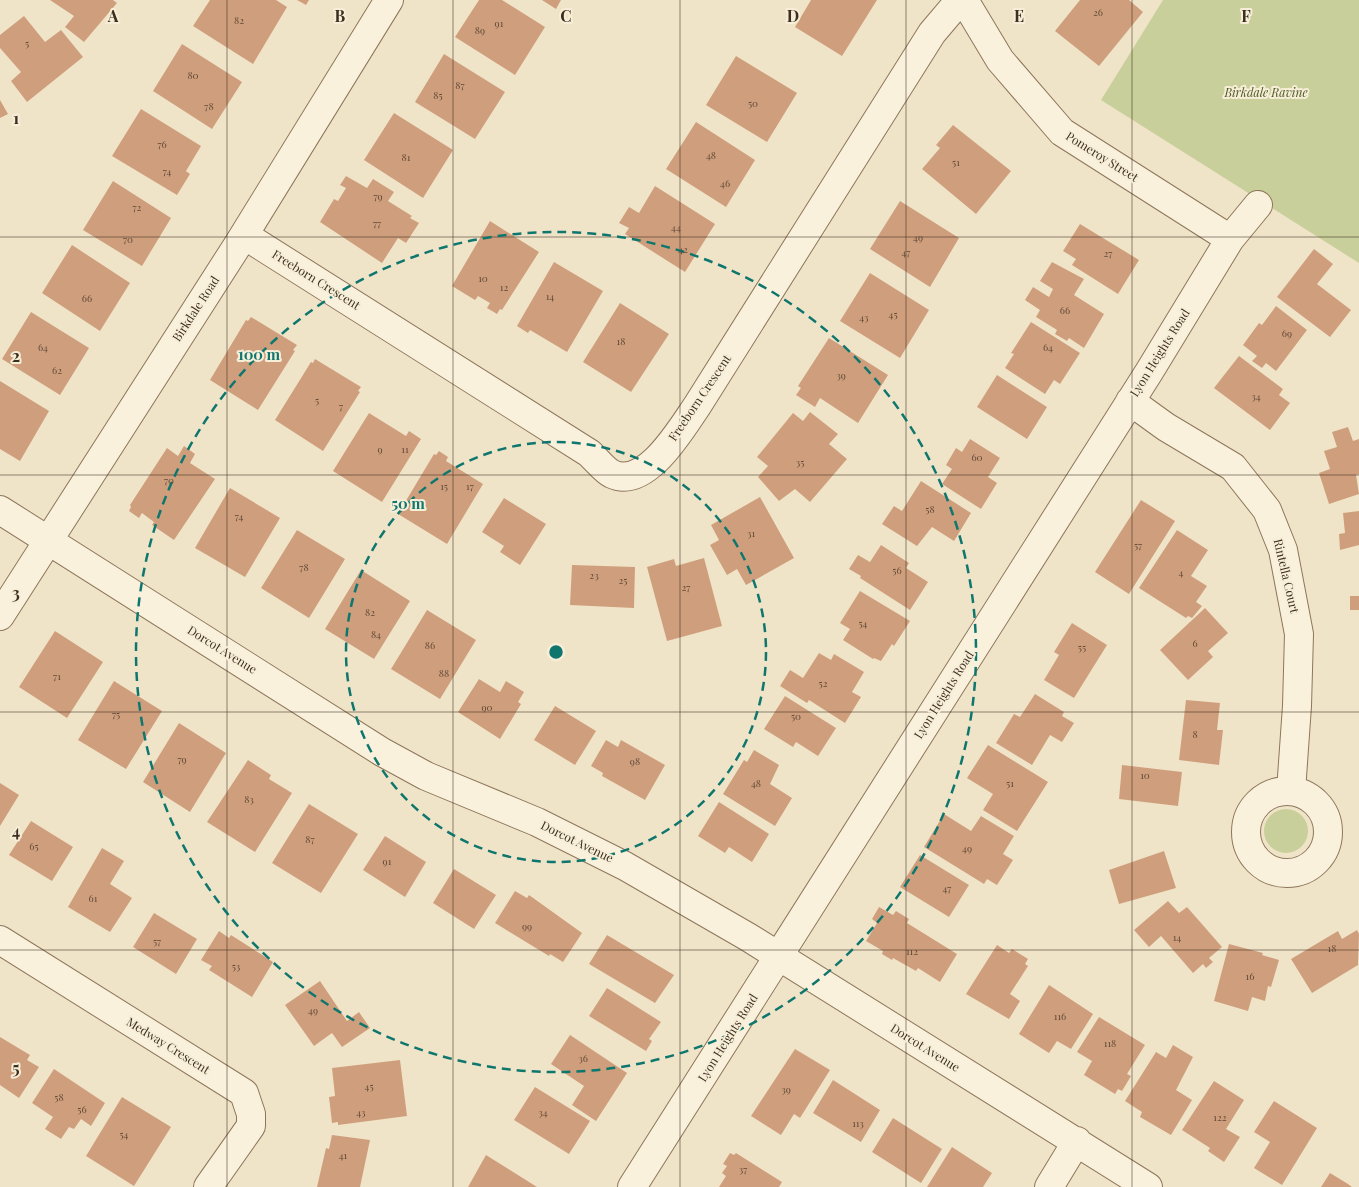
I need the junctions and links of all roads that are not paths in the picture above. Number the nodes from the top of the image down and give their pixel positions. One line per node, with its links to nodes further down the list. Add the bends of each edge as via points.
1 (389, 0): 5 (street, Birkdale Road)
2 (960, 0): 5 (street, Freeborn Crescent, via 932,33 697,406 649,466 634,476 613,474 589,453)
3 (964, 0): 6 (street, Pomeroy Street, via 1000,60 1062,132)
4 (1258, 205): 6 (street, Lyon Heights Road)
5 (244, 234): 9 (street, Birkdale Road)
6 (1230, 239): 7 (street, Lyon Heights Road)
7 (1130, 401): 11 (street, Rintella Court, via 1233,467 1268,510 1283,550 1299,634); 13 (street, Lyon Heights Road)
8 (0, 510): 9 (street, Dorcot Avenue)
9 (47, 540): 10 (street, Birkdale Road); 13 (street, Dorcot Avenue, via 382,752 472,797 589,846)
10 (0, 616)
11 (1291, 791)
12 (0, 940): 15 (street, Medway Crescent, via 244,1093 251,1126)
13 (778, 957): 14 (street, Dorcot Avenue); 16 (street, Lyon Heights Road)
14 (1077, 1141): 17 (street); 18 (street, Dorcot Avenue)
15 (208, 1187)
16 (632, 1187)
17 (1050, 1187)
18 (1148, 1187)

